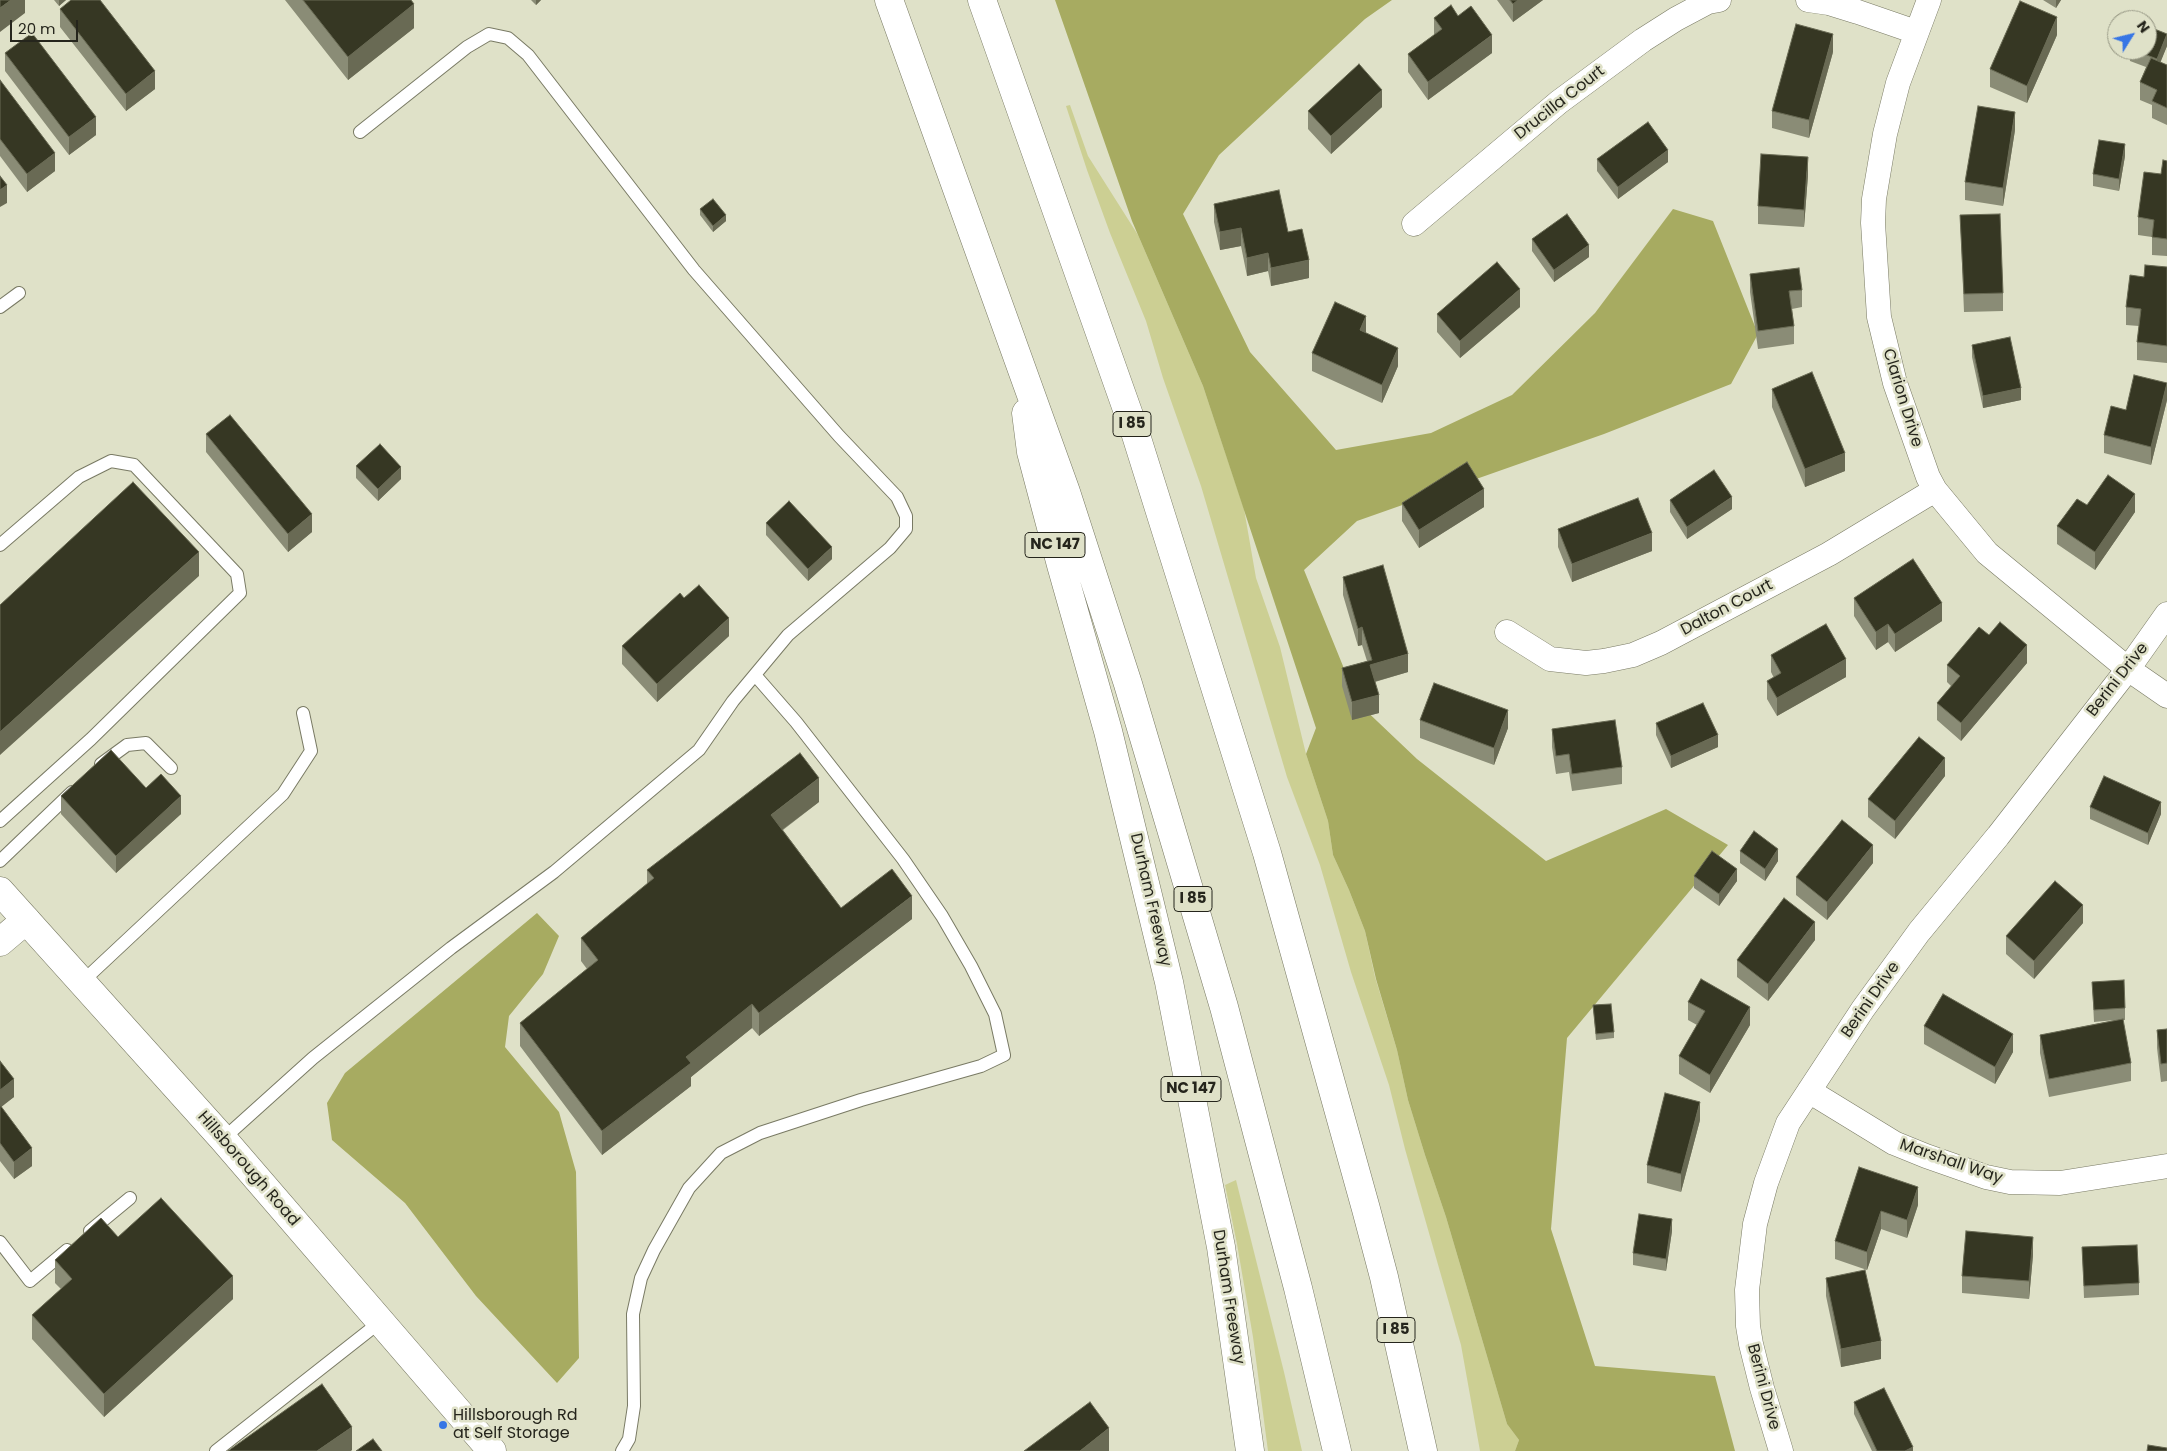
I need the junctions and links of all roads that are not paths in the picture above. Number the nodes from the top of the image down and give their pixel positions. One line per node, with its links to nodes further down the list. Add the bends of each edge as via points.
1 (889, 0): 11 (main road, I 85)
2 (982, 0): 40 (main road, I 85, via 1135,432 1267,853 1368,1218)
3 (1719, 0): 8 (street, Drucilla Court, via 1708,2 1643,40 1559,102)
4 (1808, 0): 6 (street, via 1829,3)
5 (1929, 0): 6 (street, Clarion Drive)
6 (1916, 32): 12 (street, Clarion Drive, via 1885,134 1873,223 1879,316 1886,351)
7 (360, 132): 17 (lane, via 467,47 490,34 508,38 528,55 694,270 839,436 897,497 906,516 906,529 890,548 788,635)
8 (1414, 224)
9 (19, 293): 10 (lane)
10 (0, 307)
11 (1019, 356): 38 (main road, Durham Freeway / NC 147, via 1031,452 1108,730 1169,982 1221,1247); 39 (main road, I 85, via 1128,684 1224,1007)
12 (1935, 490): 15 (street, Dalton Court, via 1829,554 1633,655 1586,663 1559,661 1550,659); 16 (street, Clarion Drive, via 1987,553)
13 (0, 546): 23 (lane, via 79,477 110,462 134,465 237,574 240,593 91,739)
14 (2167, 614): 16 (street, Berini Drive)
15 (1507, 632)
16 (2128, 669): 18 (street, Clarion Drive); 29 (street, Berini Drive, via 1919,932)
17 (755, 675): 30 (lane, via 699,750 554,872 451,948 312,1058); 37 (lane, via 796,722 942,916 995,1014 1004,1055 982,1066 760,1132 721,1153 689,1188 641,1278 633,1314 634,1406 629,1439)
18 (2167, 696)
19 (303, 713): 28 (lane, via 311,751 283,794)
20 (171, 768): 21 (lane, via 146,743 127,745)
21 (93, 772)
22 (79, 785): 24 (lane)
23 (0, 821)
24 (0, 861)
25 (0, 892): 26 (main road, Hillsborough Road)
26 (26, 920): 27 (main road); 28 (main road, Hillsborough Road)
27 (0, 942)
28 (82, 982): 30 (main road, Hillsborough Road)
29 (1809, 1091): 31 (street, Marshall Way, via 1894,1143 1986,1177 2010,1182 2060,1183); 41 (street, Berini Drive, via 1788,1123 1766,1183 1755,1224 1748,1290 1751,1344)
30 (223, 1139): 34 (main road, Hillsborough Road)
31 (2167, 1166)
32 (130, 1198): 33 (lane, via 30,1281)
33 (0, 1242)
34 (380, 1322): 35 (lane); 36 (main road, Hillsborough Road)
35 (216, 1451)
36 (492, 1451)
37 (622, 1451)
38 (1250, 1451)
39 (1337, 1451)
40 (1423, 1451)
41 (1781, 1451)

